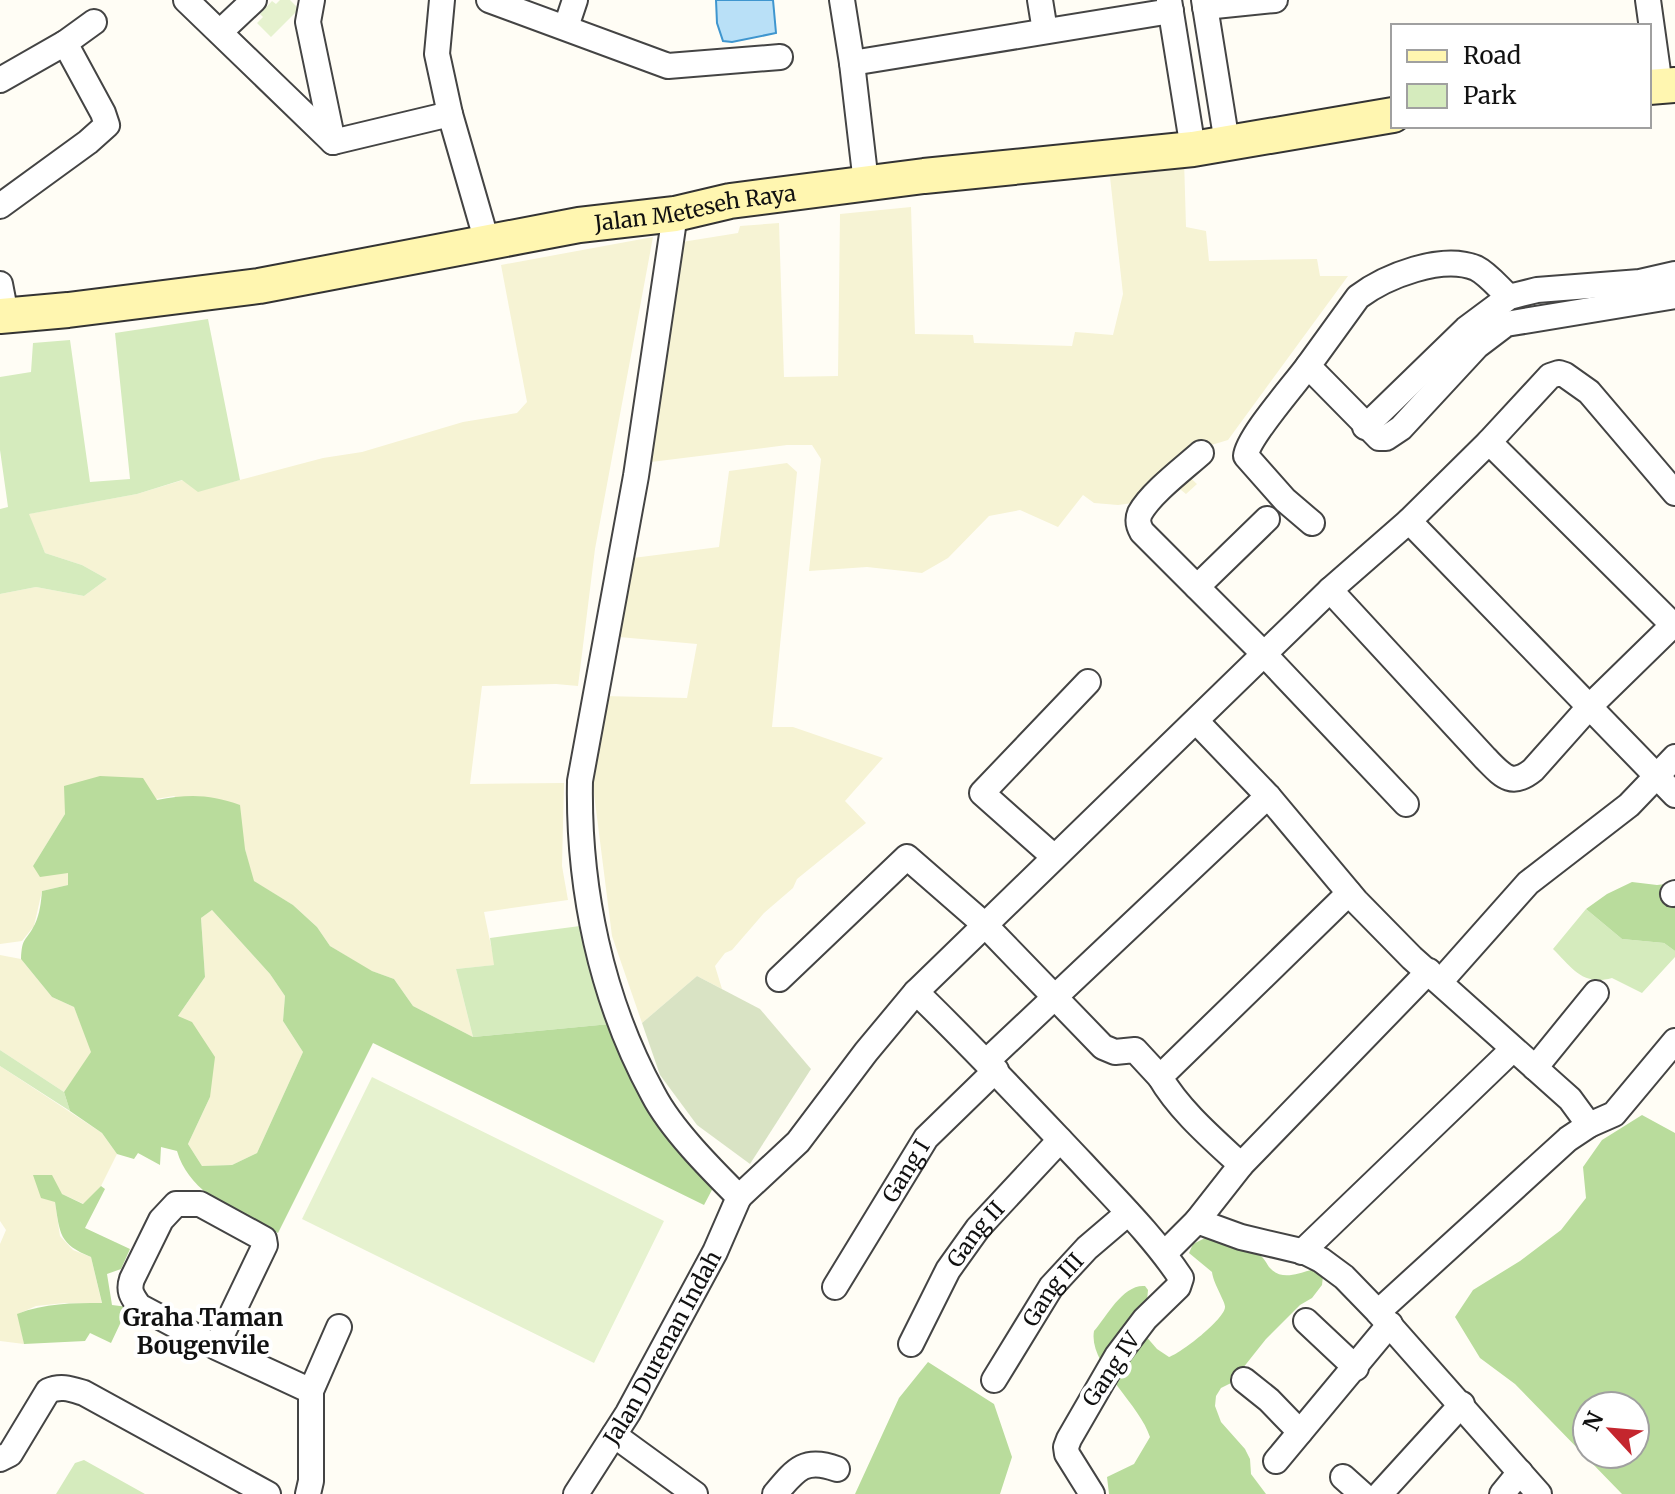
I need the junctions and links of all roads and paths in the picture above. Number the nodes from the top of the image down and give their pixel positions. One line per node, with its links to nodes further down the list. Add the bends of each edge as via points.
1 (186, 0): 16 (street)
2 (254, 0): 16 (street)
3 (312, 0): 24 (street, via 308,22)
4 (442, 0): 22 (street, via 437,54)
5 (489, 0): 14 (street)
6 (575, 0): 14 (street)
7 (842, 0): 19 (street)
8 (1040, 0): 15 (street)
9 (1275, 0): 11 (street)
10 (1648, 0): 21 (street)
11 (1204, 4): 25 (street)
12 (1170, 5): 15 (street); 26 (street)
13 (94, 22): 17 (street)
14 (566, 27): 18 (street, via 668,66)
15 (1045, 31): 19 (street)
16 (220, 32): 24 (street)
17 (65, 43): 20 (street); 28 (street, via 107,125)
18 (780, 57)
19 (852, 63): 27 (street)
20 (0, 80)
21 (1661, 86)
22 (450, 114): 24 (street); 30 (street)
23 (1391, 115): 25 (main road, Jalan Meteseh Raya)
24 (333, 142)
25 (1227, 143): 26 (main road, Jalan Meteseh Raya)
26 (1193, 149): 27 (main road, Jalan Meteseh Raya)
27 (866, 183): 29 (main road, Jalan Meteseh Raya, via 730,201)
28 (0, 206)
29 (675, 214): 30 (main road, Jalan Meteseh Raya); 71 (street, via 636,476 580,781 579,830 595,932 629,1040 654,1096)
30 (487, 242): 34 (main road, Jalan Meteseh Raya, via 259,286 68,310)
31 (1675, 274): 33 (street)
32 (1675, 296): 36 (street, via 1506,324 1477,346 1401,428 1386,438)
33 (1509, 297): 35 (street, via 1480,270 1460,263 1407,273 1358,297); 36 (street, via 1466,329)
34 (2, 305)
35 (1308, 366): 36 (street); 42 (street, via 1255,435 1246,456)
36 (1372, 432)
37 (1489, 442): 39 (street, via 1544,382 1559,373 1589,392); 41 (street); 45 (street)
38 (1201, 453): 43 (street, via 1151,500 1138,525)
39 (1675, 493)
40 (1267, 519): 43 (street)
41 (1409, 521): 44 (street); 48 (street)
42 (1312, 523)
43 (1197, 587): 46 (street)
44 (1330, 590): 46 (street); 48 (street, via 1485,758 1512,779 1533,770)
45 (1674, 624): 48 (street)
46 (1265, 655): 49 (street); 54 (street)
47 (1088, 682): 55 (street, via 982,793)
48 (1590, 706): 51 (street)
49 (1197, 722): 53 (street); 55 (street)
50 (1675, 757): 51 (street)
51 (1656, 775): 52 (street); 58 (street, via 1629,805 1528,883)
52 (1675, 795)
53 (1268, 796): 56 (street); 62 (street, Gang I)
54 (1406, 804)
55 (1053, 856): 57 (street)
56 (1349, 893): 58 (street); 67 (street)
57 (985, 925): 59 (street, via 907,857); 60 (street); 62 (street)
58 (1434, 977): 64 (street); 70 (street)
59 (779, 979)
60 (916, 992): 65 (street); 71 (street, via 798,1142)
61 (1596, 993): 66 (street)
62 (1053, 999): 65 (street, Gang I); 67 (street, via 1103,1047 1135,1050)
63 (1675, 1041): 68 (street, via 1614,1114)
64 (1513, 1049): 66 (street); 74 (street)
65 (991, 1066): 69 (street); 76 (street, Gang I, via 926,1138)
66 (1535, 1068): 68 (street)
67 (1160, 1077): 70 (street)
68 (1589, 1125): 77 (street, via 1568,1139)
69 (1060, 1140): 72 (street); 80 (street, Gang II, via 978,1228 948,1270)
70 (1241, 1165): 73 (street)
71 (739, 1197): 88 (street, Jalan Durenan Indah, via 715,1252)
72 (1128, 1213): 75 (street); 83 (street, Gang III, via 1051,1287)
73 (1197, 1221): 74 (street); 75 (street)
74 (1302, 1252): 77 (street, via 1344,1277)
75 (1165, 1253): 99 (street, Gang IV, via 1181,1282 1117,1356 1066,1447)
76 (835, 1287)
77 (1384, 1318): 82 (street); 86 (street)
78 (1306, 1321): 82 (street)
79 (339, 1327): 85 (street)
80 (911, 1344)
81 (216, 1347): 81 (street, via 147,1312 131,1295 132,1279 161,1220 176,1204 200,1204 264,1239); 85 (street)
82 (1356, 1368): 87 (street)
83 (994, 1380)
84 (1244, 1380): 87 (street)
85 (311, 1391): 95 (street)
86 (1462, 1404): 92 (street); 101 (street)
87 (1300, 1432): 90 (street)
88 (614, 1435): 96 (street, Jalan Durenan Indah); 97 (street)
89 (0, 1459): 94 (street, via 10,1454 48,1391 66,1388)
90 (1276, 1461)
91 (837, 1469): 98 (street, via 805,1465)
92 (1520, 1472): 102 (street); 103 (street)
93 (1343, 1477): 100 (street)
94 (268, 1494)
95 (308, 1494)
96 (576, 1494)
97 (695, 1494)
98 (775, 1494)
99 (1092, 1494)
100 (1362, 1494)
101 (1380, 1494)
102 (1502, 1494)
103 (1539, 1494)

